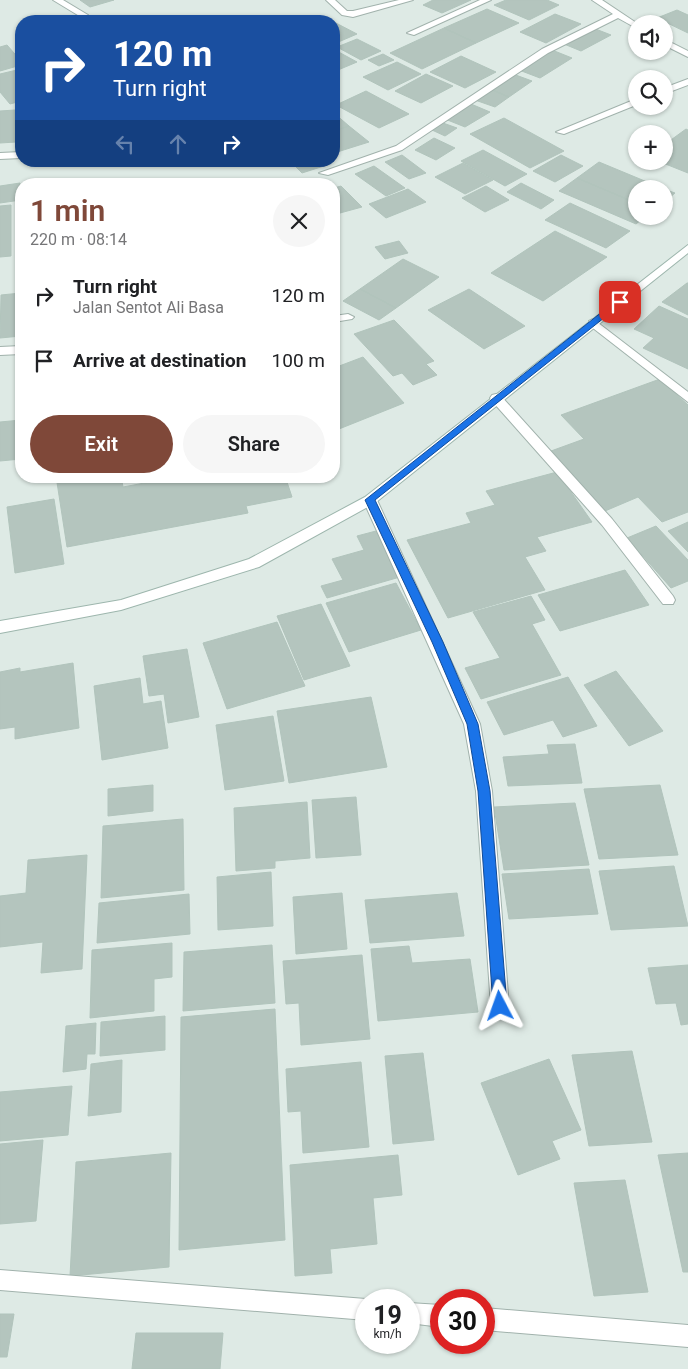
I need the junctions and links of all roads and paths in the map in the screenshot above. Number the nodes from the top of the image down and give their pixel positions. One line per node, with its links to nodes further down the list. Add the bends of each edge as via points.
1 (57, 0): 6 (street)
2 (330, 0): 3 (street, via 345,14 353,14)
3 (409, 0)
4 (487, 0): 9 (street)
5 (596, 0): 7 (street)
6 (84, 15)
7 (618, 15): 8 (street); 18 (street, via 545,51 399,148)
8 (628, 21)
9 (411, 33)
10 (673, 46): 11 (street)
11 (688, 54)
12 (688, 82): 13 (street)
13 (673, 88)
14 (628, 105): 15 (street)
15 (561, 132)
16 (15, 155): 17 (street)
17 (0, 156)
18 (324, 173)
19 (688, 248): 22 (street)
20 (348, 317): 21 (street)
21 (340, 318)
22 (593, 323): 25 (street); 26 (street)
23 (15, 350): 24 (street)
24 (0, 351)
25 (496, 398): 27 (street); 28 (street, via 607,522)
26 (688, 398)
27 (370, 500): 29 (street, via 254,563 121,605); 30 (street, via 438,642 472,724 484,791)
28 (668, 600)
29 (0, 627)
30 (500, 1006)
31 (0, 1280): 32 (street)
32 (355, 1309)
33 (495, 1320): 34 (street)
34 (688, 1336)

